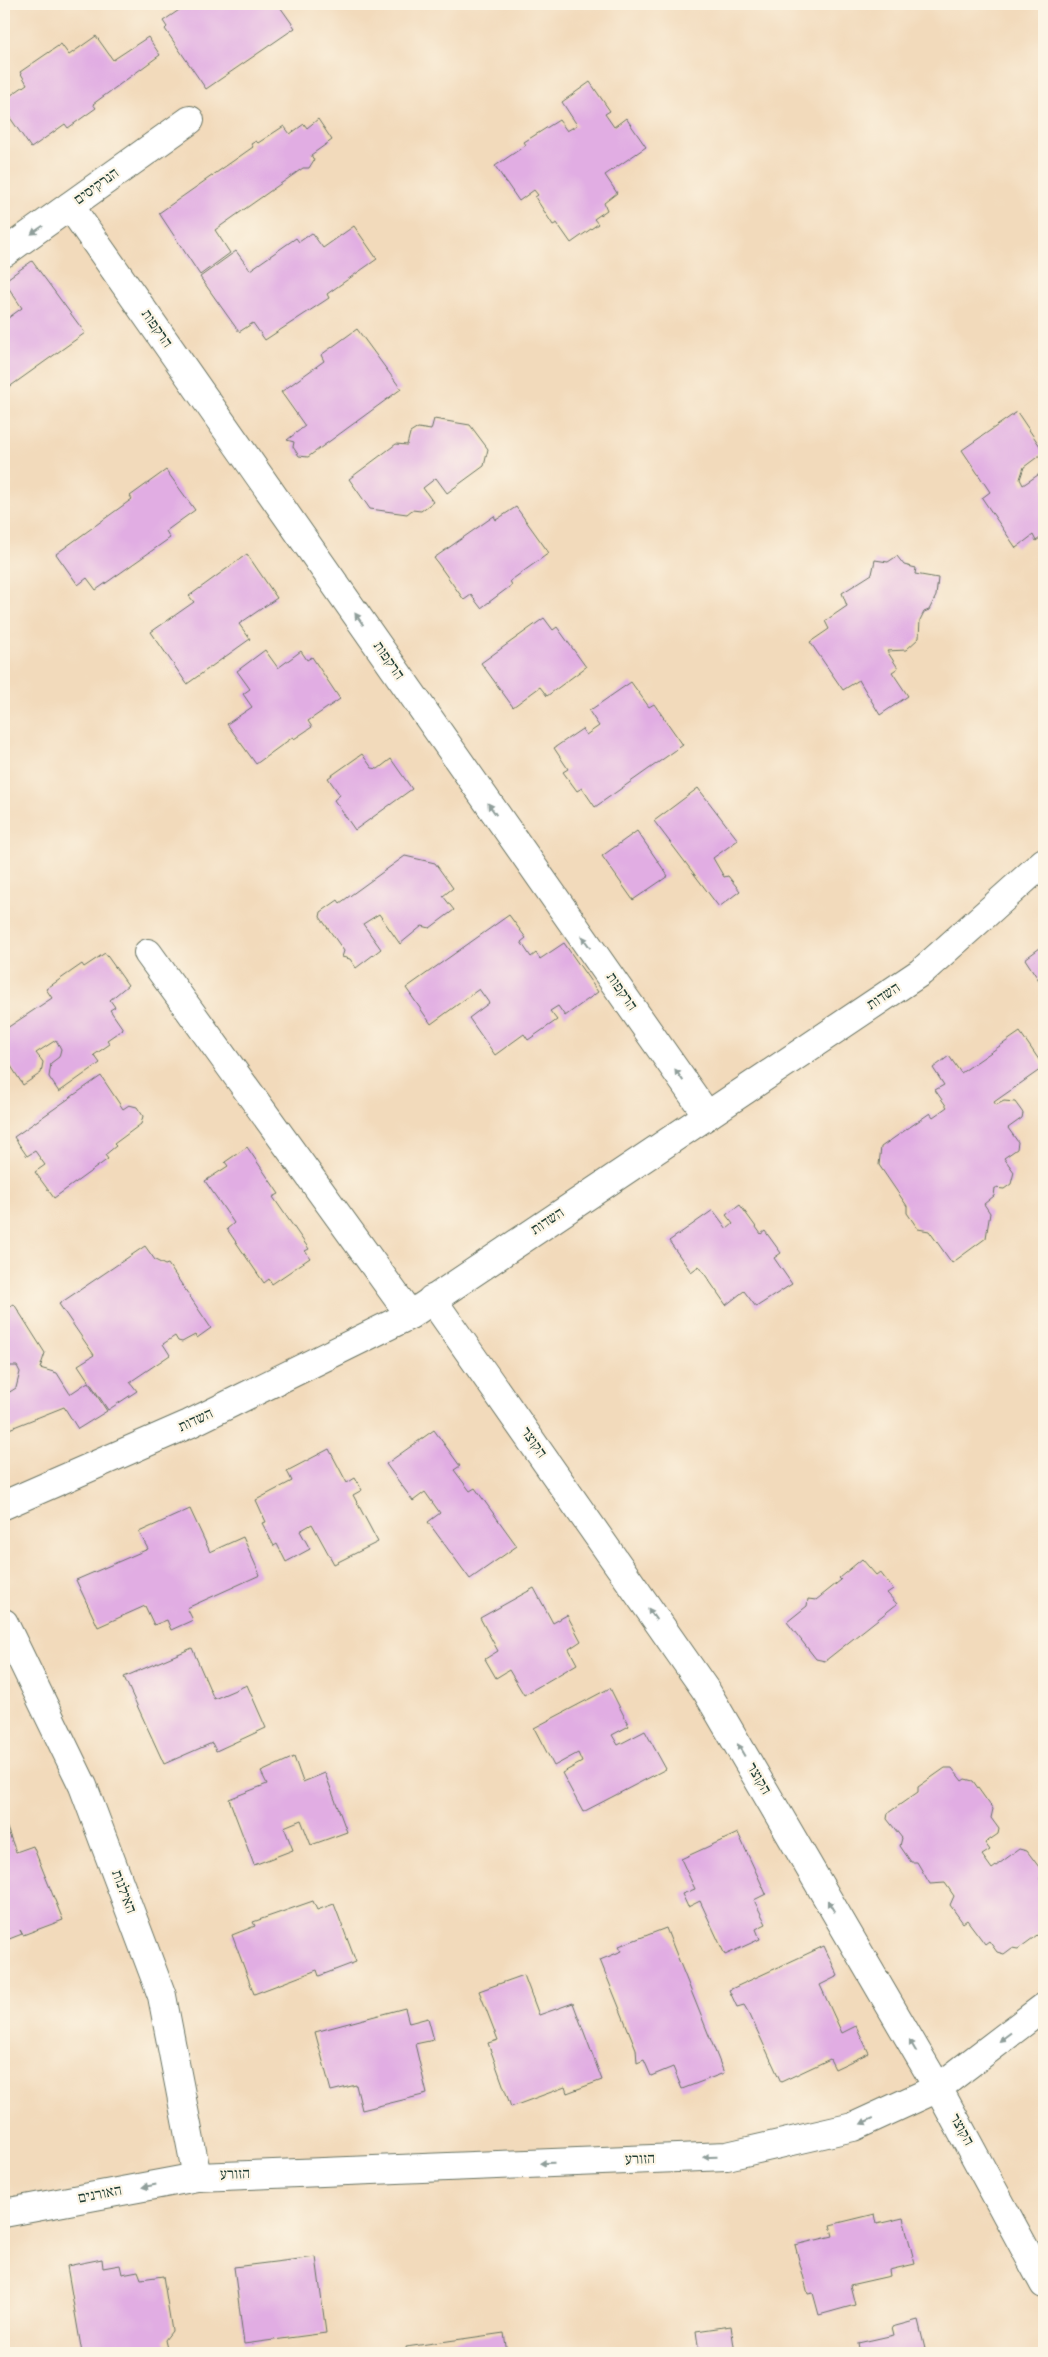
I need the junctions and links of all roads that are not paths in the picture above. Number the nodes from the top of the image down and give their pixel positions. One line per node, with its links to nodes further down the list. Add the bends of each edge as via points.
1 (190, 120): 2 (street, הנרקיסים)
2 (70, 206): 3 (street, הנרקיסים, one-way to 3); 6 (street, הרקפות, one-way to 2)
3 (4, 253)
4 (1044, 862): 6 (street, השדות, via 921,972)
5 (148, 954): 8 (street)
6 (707, 1115): 7 (street, השדות)
7 (432, 1299): 8 (street, השדות); 12 (street, הקוצר, one-way to 7, via 707,1692)
8 (410, 1315): 9 (street, השדות, via 189,1424)
9 (4, 1505)
10 (4, 1623): 13 (street, האילנות, via 83,1786 162,1996)
11 (1044, 2007): 12 (street, הזורע, one-way to 12)
12 (938, 2088): 13 (street, הזורע, one-way to 13, via 853,2127 727,2156); 15 (street, הקוצר)
13 (196, 2177): 14 (street, האורנים, one-way to 14)
14 (4, 2213)
15 (1044, 2284)

